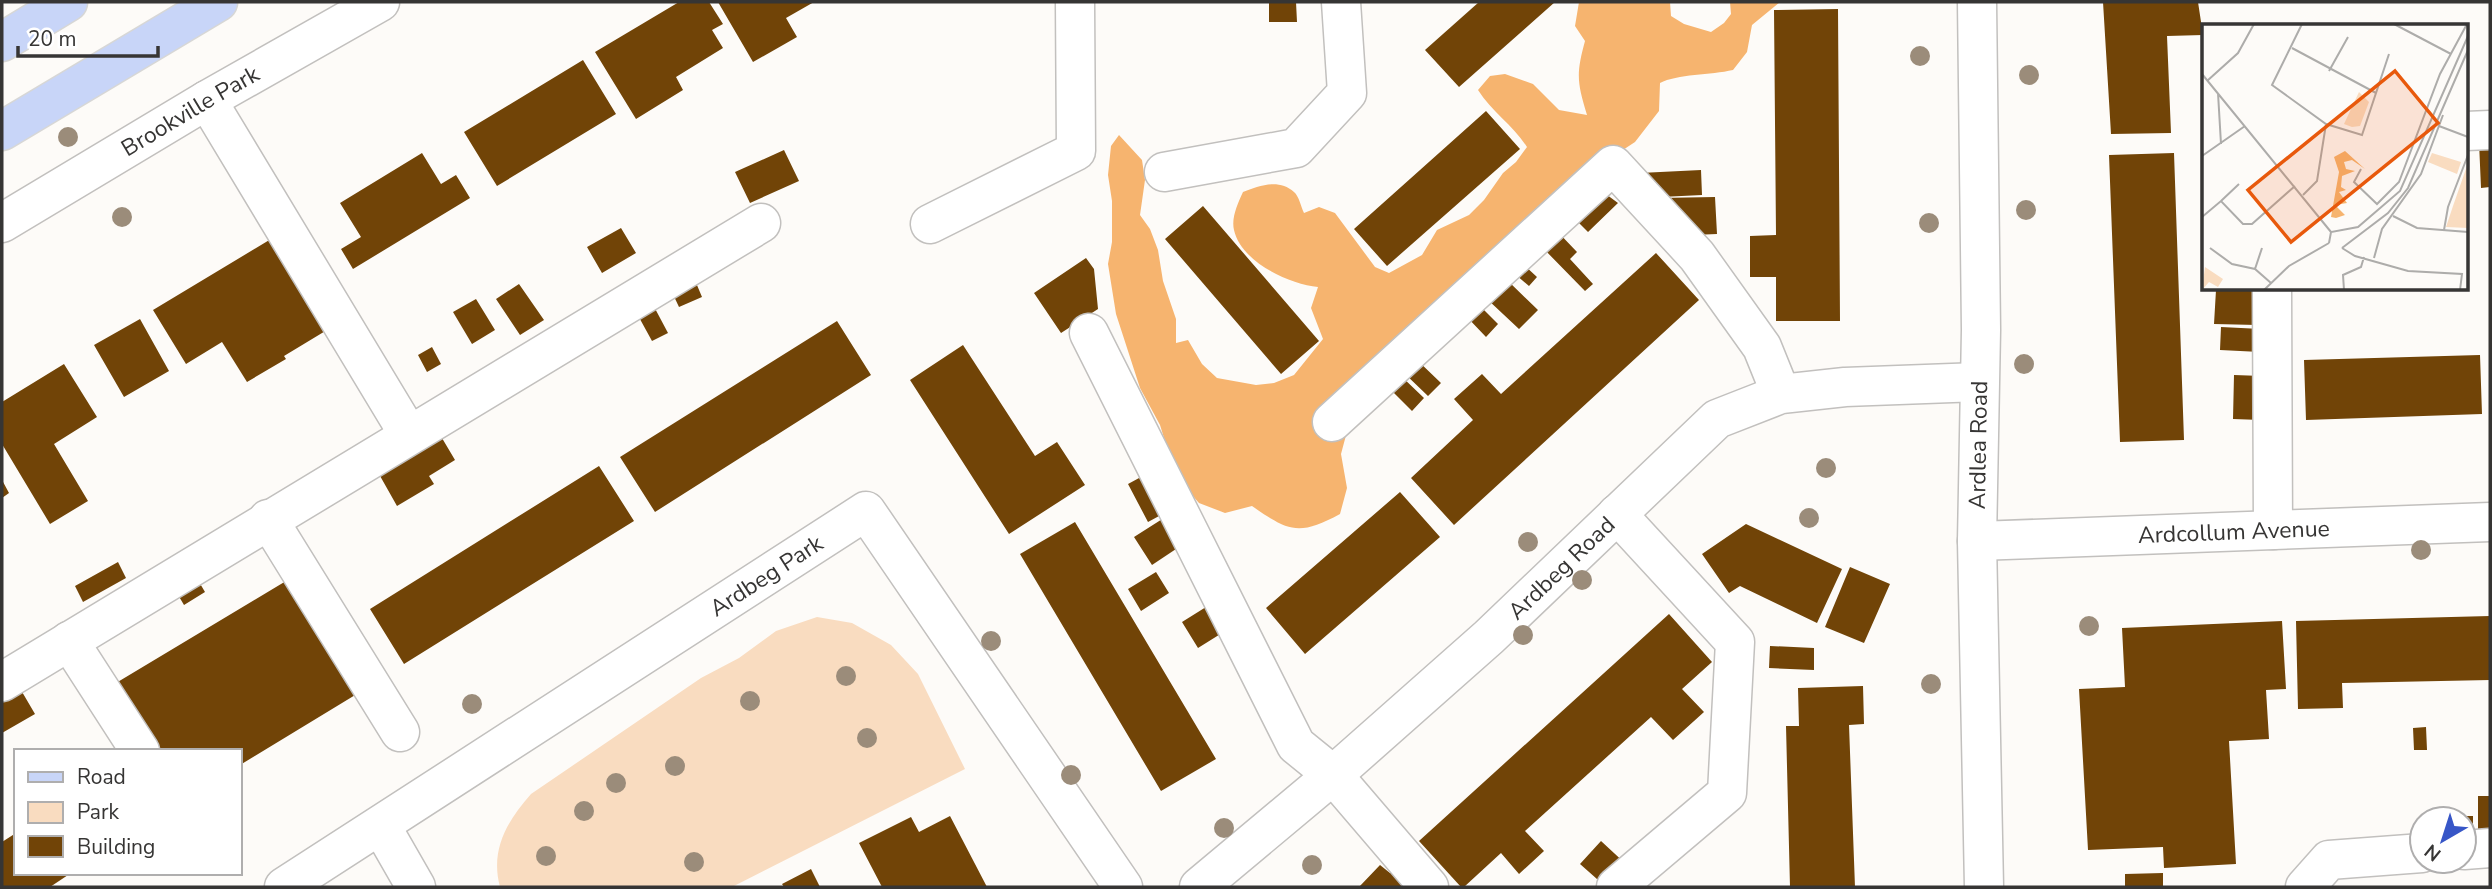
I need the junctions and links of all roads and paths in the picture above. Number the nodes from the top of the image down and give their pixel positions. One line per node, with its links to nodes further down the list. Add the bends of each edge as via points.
1 (68, 2): 7 (main road)
2 (218, 2): 10 (main road)
3 (380, 2): 8 (street, Brookville Park)
4 (1075, 2): 15 (street, via 1076,151)
5 (1341, 2): 12 (street, via 1347,93 1296,148)
6 (1978, 2): 18 (street, Ardlea Road)
7 (2, 42)
8 (207, 100): 14 (street, Brookville Park); 21 (street)
9 (2490, 130): 11 (street)
10 (2, 131)
11 (2468, 131)
12 (1164, 172)
13 (761, 222): 21 (street)
14 (2, 223)
15 (930, 224)
16 (2272, 290): 25 (street)
17 (1089, 333): 31 (street, via 1296,745)
18 (1979, 382): 19 (street, Ardbeg Road); 26 (street, Ardlea Road)
19 (1781, 394): 20 (street, via 1762,347 1705,267 1613,165); 22 (street, Ardbeg Road, via 1717,419)
20 (1332, 422)
21 (409, 435): 23 (street)
22 (1617, 514): 31 (street, Ardbeg Road, via 1489,637); 39 (street, via 1735,642 1727,793)
23 (268, 519): 27 (street); 29 (street)
24 (2490, 522): 25 (street, Ardcollum Avenue)
25 (2273, 530): 26 (street, Ardcollum Avenue)
26 (1977, 541): 40 (street, Ardlea Road)
27 (69, 641): 28 (street); 30 (street)
28 (2, 682)
29 (400, 732)
30 (138, 749)
31 (1333, 775): 37 (street, Ardbeg Road); 38 (street)
32 (381, 826): 34 (street, Ardbeg Park); 35 (street); 36 (street, Ardbeg Park, via 866,511)
33 (2408, 854): 41 (street, via 2329,860)
34 (284, 887)
35 (416, 887)
36 (1123, 887)
37 (1199, 887)
38 (1429, 887)
39 (1616, 887)
40 (1984, 887)
41 (2305, 887)

